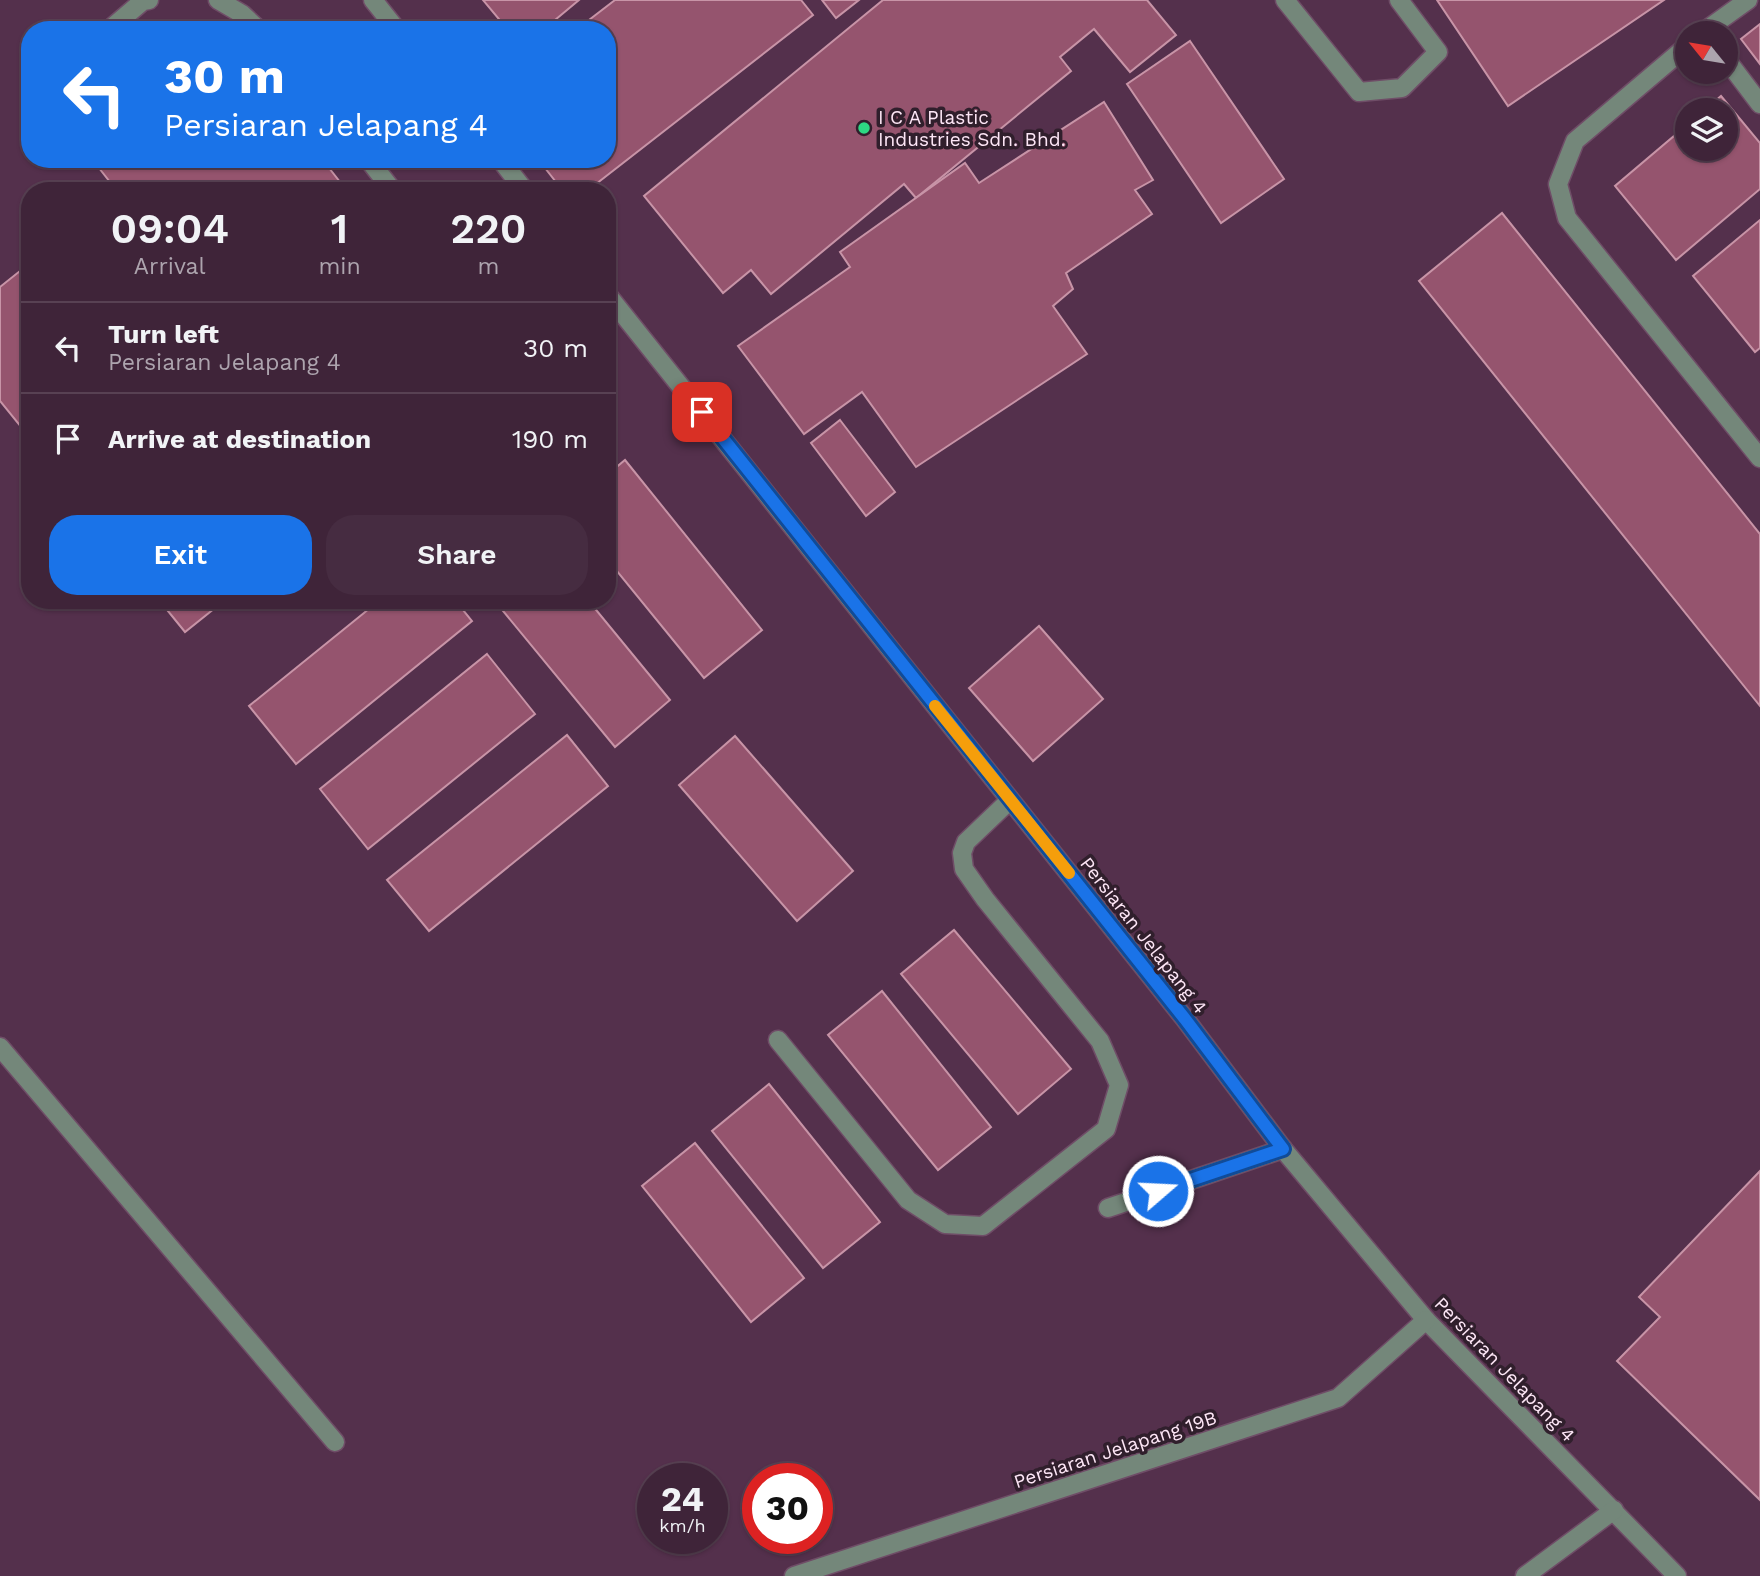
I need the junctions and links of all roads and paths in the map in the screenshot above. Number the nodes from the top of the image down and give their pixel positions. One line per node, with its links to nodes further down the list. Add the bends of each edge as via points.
1 (149, 0): 7 (street)
2 (218, 0): 8 (street)
3 (373, 0): 9 (street)
4 (1285, 0): 5 (street, via 1359,92 1402,88 1438,52)
5 (1399, 0)
6 (1748, 0): 10 (street)
7 (120, 21)
8 (249, 21)
9 (390, 21)
10 (1720, 21)
11 (1675, 56): 19 (street, via 1575,141 1558,184 1567,219)
12 (1738, 75): 13 (street)
13 (1760, 104)
14 (375, 168): 16 (street)
15 (507, 168): 17 (street)
16 (386, 182)
17 (518, 182)
18 (616, 311): 20 (street, Persiaran Jelapang 4)
19 (1760, 458)
20 (1010, 800): 21 (street, via 966,842 964,869 1100,1041 1119,1085 1107,1129 983,1226 945,1224 908,1200); 23 (street, Persiaran Jelapang 4)
21 (778, 1040)
22 (0, 1047): 26 (street)
23 (1283, 1149): 24 (street); 25 (street, Persiaran Jelapang 4)
24 (1108, 1208)
25 (1426, 1320): 27 (street, Persiaran Jelapang 4); 28 (street, Persiaran Jelapang 19B, via 1338,1398)
26 (335, 1442)
27 (1614, 1510): 29 (street); 30 (street, Persiaran Jelapang 4)
28 (794, 1576)
29 (1525, 1576)
30 (1677, 1576)

